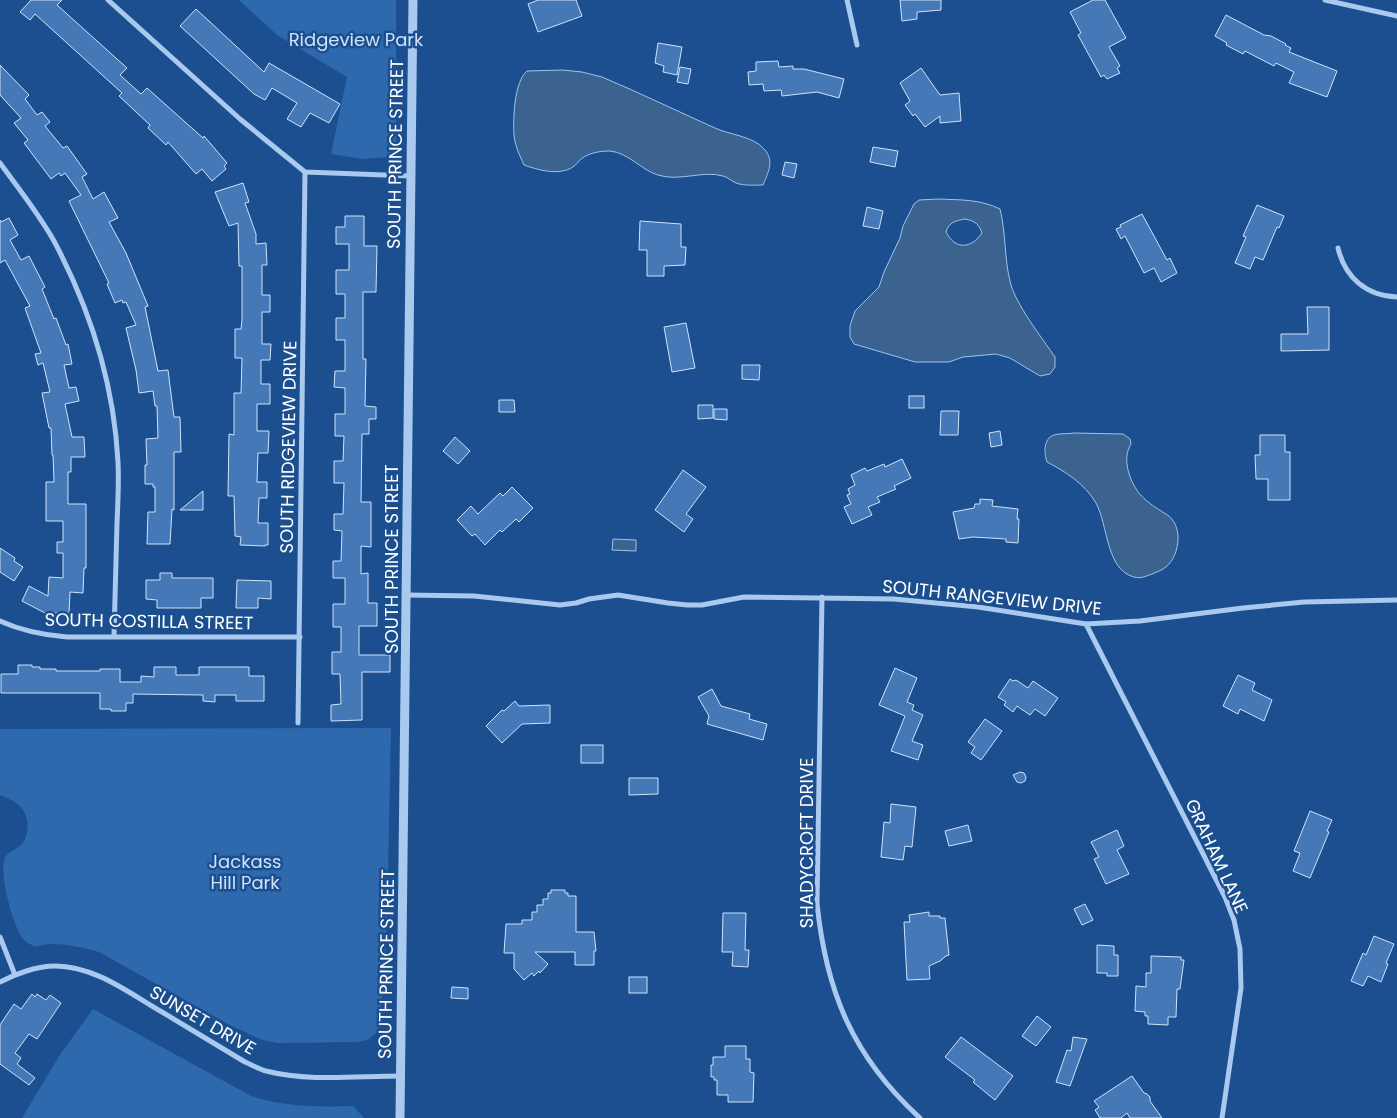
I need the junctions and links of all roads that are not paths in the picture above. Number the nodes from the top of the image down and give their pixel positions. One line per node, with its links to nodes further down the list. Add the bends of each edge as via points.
1 (108, 0): 8 (street, via 240,119)
2 (413, 0): 9 (street, SOUTH PRINCE STREET)
3 (847, 0): 6 (street)
4 (1325, 0): 5 (street)
5 (1397, 16)
6 (857, 45)
7 (0, 164): 17 (street, via 54,240 88,317 108,385 119,464)
8 (305, 172): 9 (street); 18 (street, SOUTH RIDGEVIEW DRIVE)
9 (411, 176): 12 (street, SOUTH PRINCE STREET)
10 (1338, 248): 11 (street, via 1344,266 1360,285 1384,297)
11 (1397, 297)
12 (406, 596): 13 (street, SOUTH RANGEVIEW DRIVE, via 474,596 560,605 618,594 687,605 744,598); 23 (street, SOUTH PRINCE STREET)
13 (822, 598): 16 (street, SOUTH RANGEVIEW DRIVE, via 952,603); 25 (street, SHADYCROFT DRIVE, via 817,896 820,934 830,979 852,1034 884,1082)
14 (1397, 600): 16 (street, SOUTH RANGEVIEW DRIVE, via 1304,602)
15 (0, 620): 17 (street, SOUTH COSTILLA STREET, via 20,630 42,635)
16 (1086, 624): 26 (street, GRAHAM LANE, via 1234,920 1240,949 1241,988)
17 (114, 636): 18 (street, SOUTH COSTILLA STREET)
18 (300, 637): 19 (street, SOUTH RIDGEVIEW DRIVE)
19 (298, 722)
20 (0, 937): 21 (street)
21 (15, 975): 22 (street, SUNSET DRIVE); 23 (street, SUNSET DRIVE, via 53,966 89,972 264,1070 288,1075)
22 (0, 982)
23 (401, 1076): 24 (street, SOUTH PRINCE STREET)
24 (400, 1118)
25 (920, 1118)
26 (1222, 1118)

